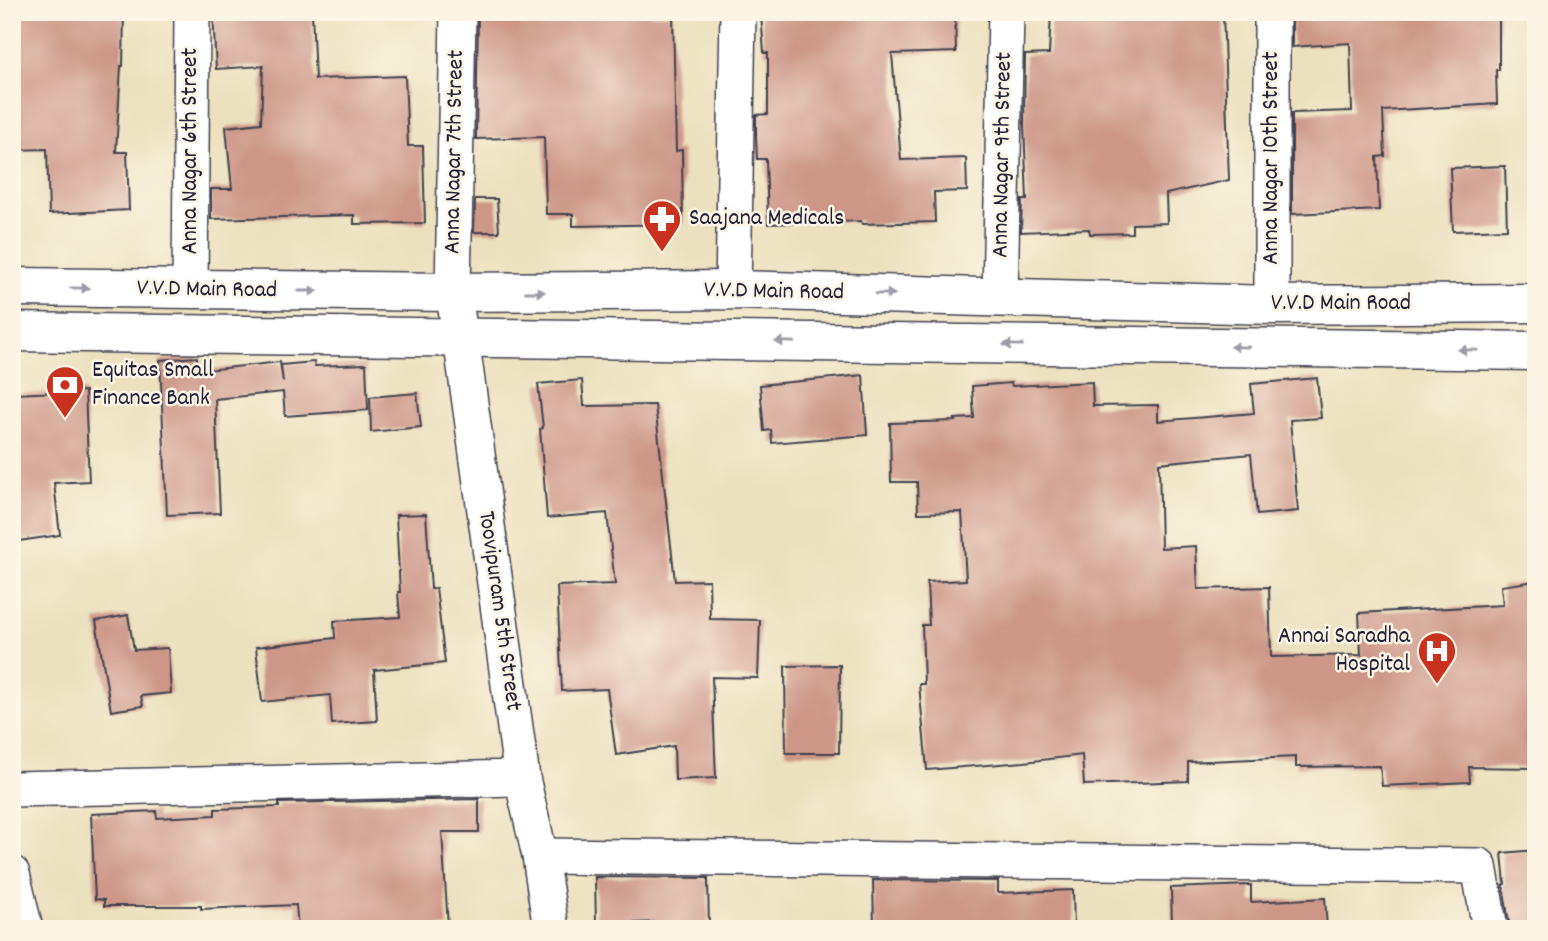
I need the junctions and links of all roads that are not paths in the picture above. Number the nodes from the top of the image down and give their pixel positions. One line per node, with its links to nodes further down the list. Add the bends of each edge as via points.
1 (192, 12): 7 (street, Anna Nagar 6th Street)
2 (458, 12): 9 (street, Anna Nagar 7th Street)
3 (738, 12): 8 (street)
4 (1006, 12): 10 (street, Anna Nagar 9th Street)
5 (1272, 12): 12 (street, Anna Nagar 10th Street)
6 (12, 287): 7 (main road, V.V.D Main Road, one-way to 7)
7 (190, 290): 9 (main road, V.V.D Main Road, one-way to 9)
8 (733, 290): 9 (main road, V.V.D Main Road, one-way to 8); 10 (main road, V.V.D Main Road, one-way to 10)
9 (453, 292): 14 (street, Toovipuram 5th Street)
10 (1000, 297): 12 (main road, V.V.D Main Road)
11 (1536, 303): 12 (main road, V.V.D Main Road)
12 (1272, 305)
13 (12, 332): 14 (main road, V.V.D Main Road)
14 (461, 338): 15 (main road, V.V.D Main Road, one-way to 14); 16 (street, Toovipuram 5th Street)
15 (1536, 351)
16 (522, 778): 17 (street); 18 (street, Toovipuram 5th Street)
17 (12, 789)
18 (540, 856): 21 (street, Toovipuram 5th Street); 22 (street, via 1479,866)
19 (12, 874): 20 (street)
20 (25, 929)
21 (551, 929)
22 (1490, 929)

